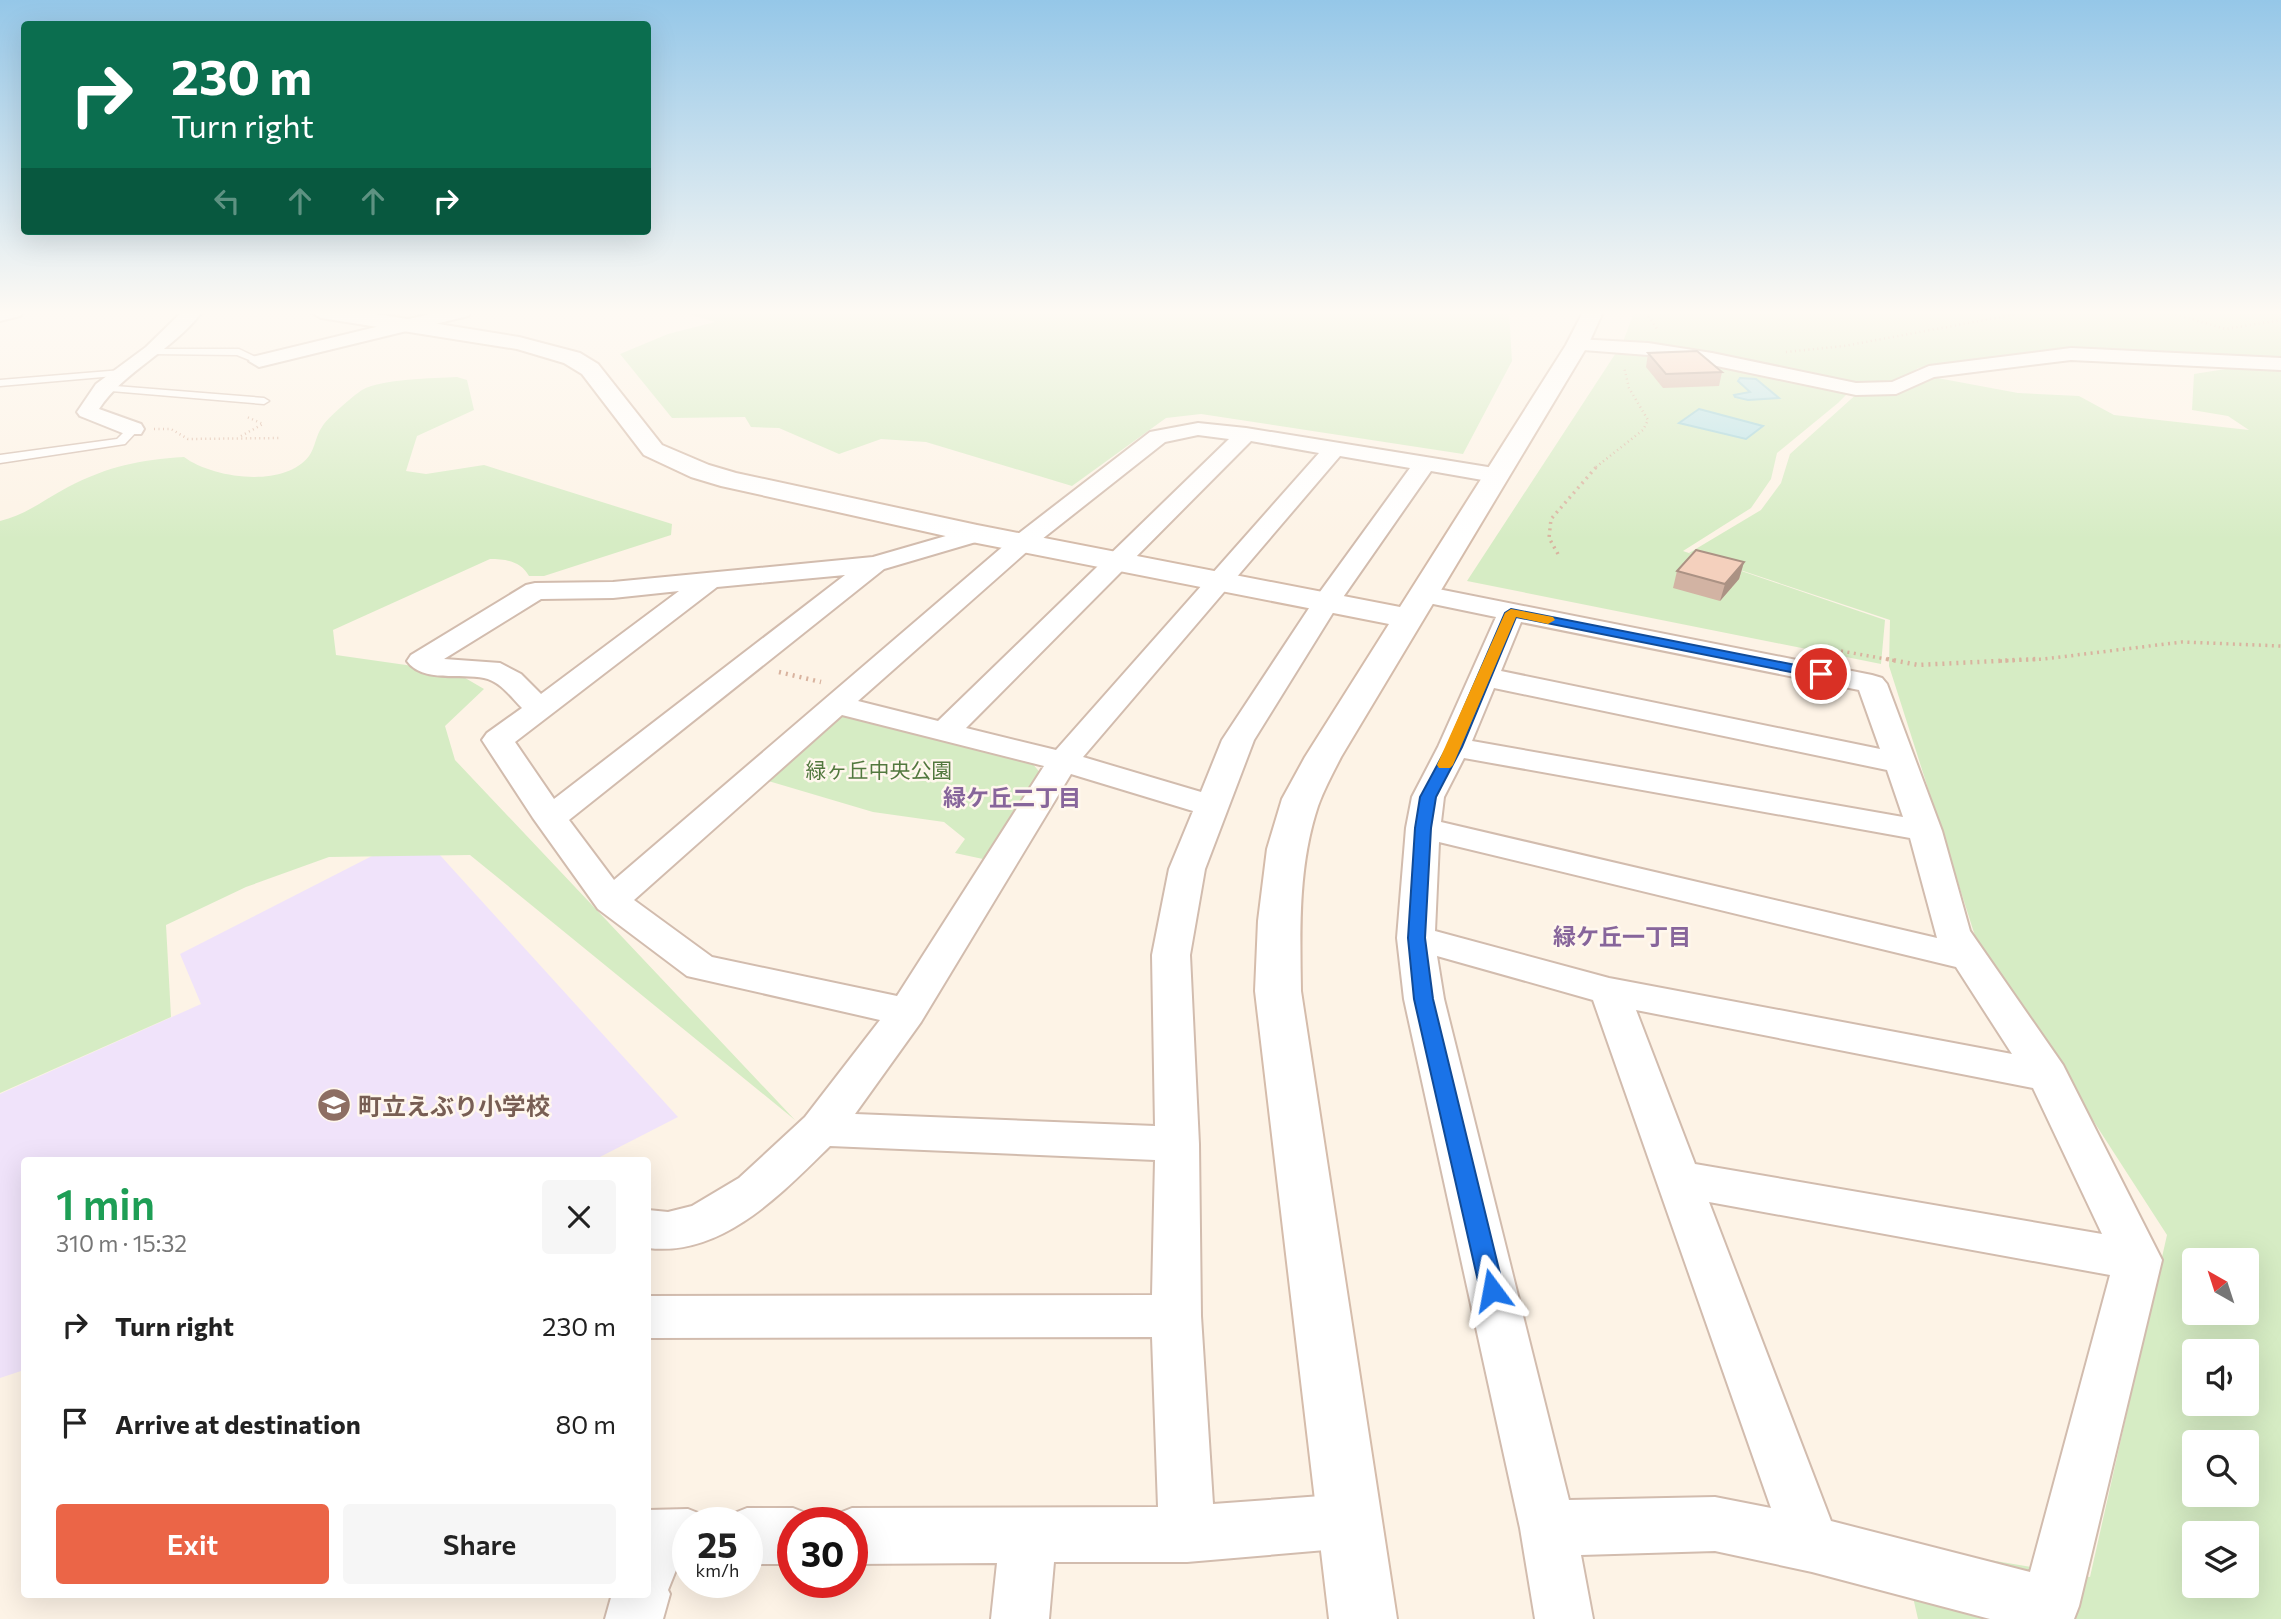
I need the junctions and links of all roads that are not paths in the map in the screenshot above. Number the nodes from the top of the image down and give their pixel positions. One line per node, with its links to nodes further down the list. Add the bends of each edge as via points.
1 (103, 388): 6 (lane); 7 (street, via 87,412)
2 (604, 388): 13 (street, via 653,450 700,471)
3 (1549, 388): 12 (street)
4 (1849, 388): 5 (street)
5 (1885, 388)
6 (264, 401)
7 (133, 429): 10 (lane, via 121,442)
8 (1246, 434): 9 (street); 14 (street, via 1198,429 1158,438); 15 (street)
9 (1334, 449): 11 (street); 17 (street)
10 (0, 459)
11 (1424, 465): 12 (street); 19 (street)
12 (1494, 475): 20 (street)
13 (977, 534): 14 (street); 16 (street)
14 (1023, 542): 15 (street); 23 (street)
15 (1117, 562): 17 (street); 25 (street)
16 (875, 564): 18 (street); 30 (street)
17 (1219, 581): 19 (street); 27 (street)
18 (708, 582): 24 (street); 24 (street, via 535,591 421,661 448,668 490,669 511,680)
19 (1326, 602): 20 (street); 29 (street, via 1238,740)
20 (1415, 606): 21 (street); 46 (street, via 1322,757 1298,807 1279,920 1278,991)
21 (1511, 613): 22 (street); 28 (street, via 1872,684)
22 (1485, 677): 26 (street); 28 (street)
23 (844, 697): 25 (street); 33 (street)
24 (540, 709): 30 (street, via 498,740)
25 (945, 731): 27 (street)
26 (1454, 747): 31 (street, via 1428,797); 32 (street)
27 (1063, 761): 29 (street); 37 (street)
28 (1901, 763): 32 (street)
29 (1212, 806): 40 (street, via 1187,869 1171,955)
30 (550, 818): 33 (street)
31 (1423, 828): 34 (street); 35 (street)
32 (1925, 831): 35 (street, via 1952,932)
33 (611, 901): 37 (street, via 700,967)
34 (1416, 938): 36 (street); 47 (street, via 1424,999)
35 (1970, 958): 38 (street)
36 (1609, 991): 38 (street); 41 (street)
37 (907, 1012): 39 (street)
38 (2048, 1076): 43 (street)
39 (820, 1129): 40 (street); 42 (street, via 755,1191 705,1221 668,1231)
40 (1177, 1144): 44 (street)
41 (1678, 1179): 43 (street); 51 (street)
42 (651, 1229)
43 (2138, 1260): 51 (street, via 2050,1606)
44 (1176, 1316): 45 (street); 48 (street)
45 (651, 1317)
46 (1349, 1521): 48 (street); 55 (street)
47 (1548, 1528): 51 (street, via 1714,1524); 56 (street)
48 (1187, 1534): 49 (street)
49 (1028, 1535): 50 (street); 54 (street)
50 (868, 1536)
51 (1812, 1544)
52 (640, 1598): 53 (street)
53 (634, 1619)
54 (1020, 1619)
55 (1363, 1619)
56 (1564, 1619)

